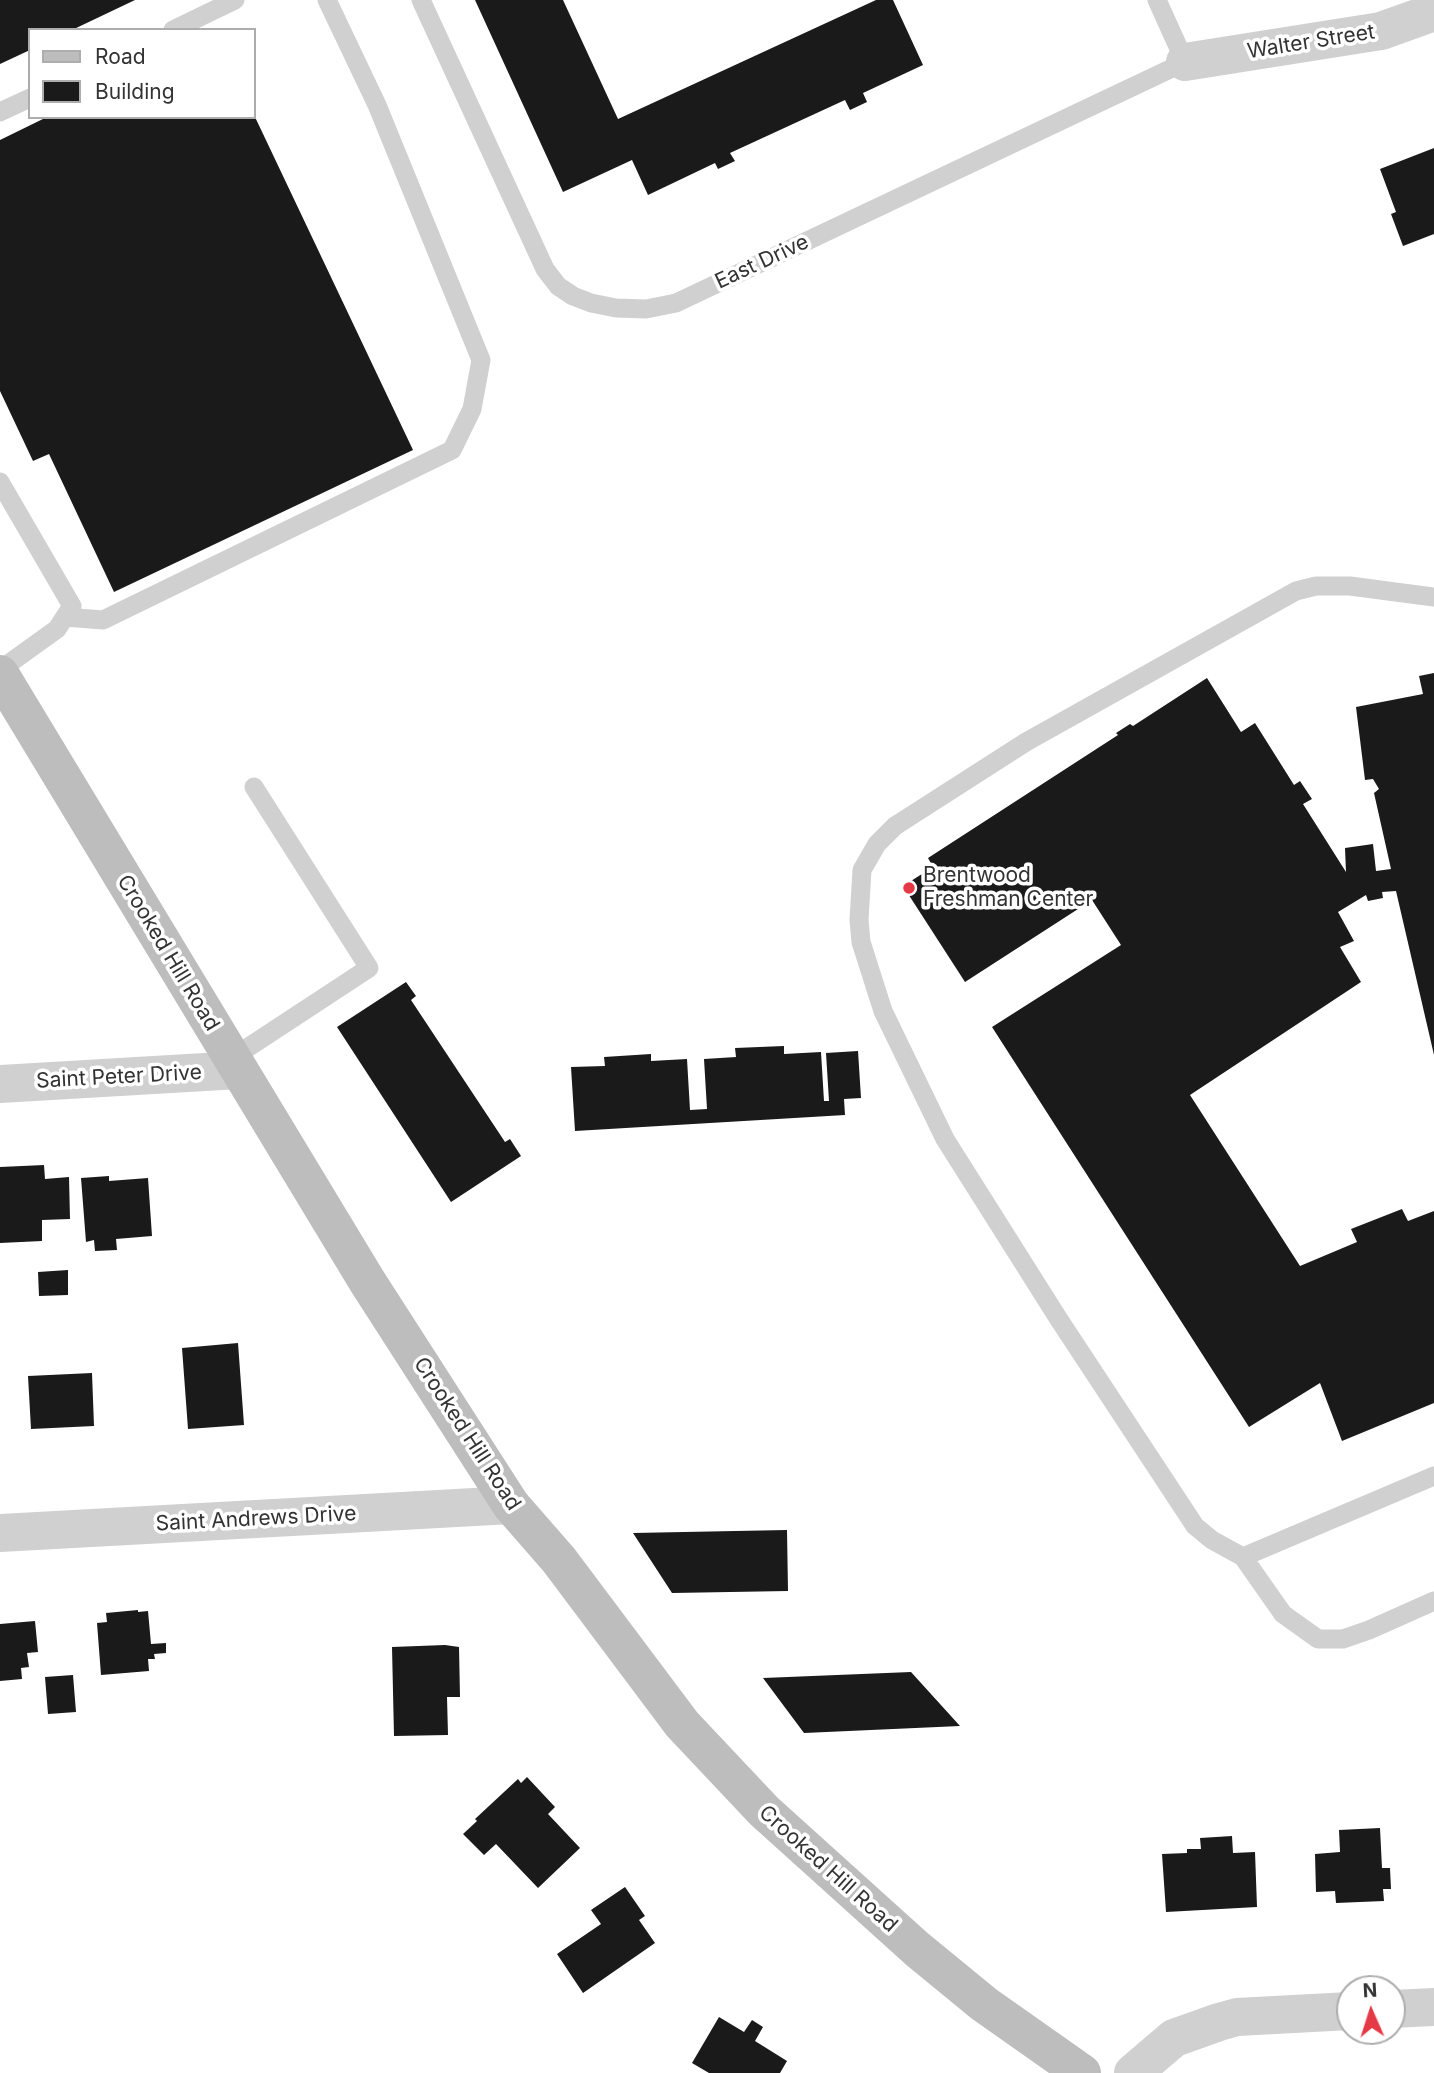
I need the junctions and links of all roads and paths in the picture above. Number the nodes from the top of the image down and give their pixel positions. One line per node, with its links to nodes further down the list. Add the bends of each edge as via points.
1 (235, 0): 6 (lane)
2 (327, 0): 12 (lane, via 377,106 481,360 472,409 452,450 103,621)
3 (421, 0): 7 (lane, East Drive, via 545,269 573,296 616,309 676,303)
4 (1157, 0): 7 (lane)
5 (1434, 12): 7 (street, Walter Street, via 1381,31)
6 (177, 28)
7 (1185, 62)
8 (28, 99): 9 (lane)
9 (0, 112)
10 (0, 482): 12 (lane, via 72,607)
11 (1434, 597): 20 (lane, via 1350,586 1296,591 1026,742 895,826 877,844 862,870 861,942 883,1011 945,1139 1195,1526)
12 (65, 617): 13 (lane, via 57,629)
13 (0, 672): 15 (main road, Crooked Hill Road)
14 (254, 787): 15 (lane, via 369,968)
15 (235, 1064): 16 (street, Saint Peter Drive); 18 (main road, Crooked Hill Road)
16 (0, 1084)
17 (1434, 1476): 20 (lane)
18 (511, 1505): 19 (street, Saint Andrews Drive); 25 (main road, Crooked Hill Road, via 559,1560 682,1724 764,1811 916,1949)
19 (0, 1533)
20 (1243, 1557): 21 (lane, via 1283,1615 1318,1639 1343,1639)
21 (1434, 1601)
22 (1434, 2007): 23 (street)
23 (1406, 2008)
24 (1336, 2012): 26 (street, via 1219,2022 1174,2038)
25 (1082, 2073)
26 (1133, 2073)

